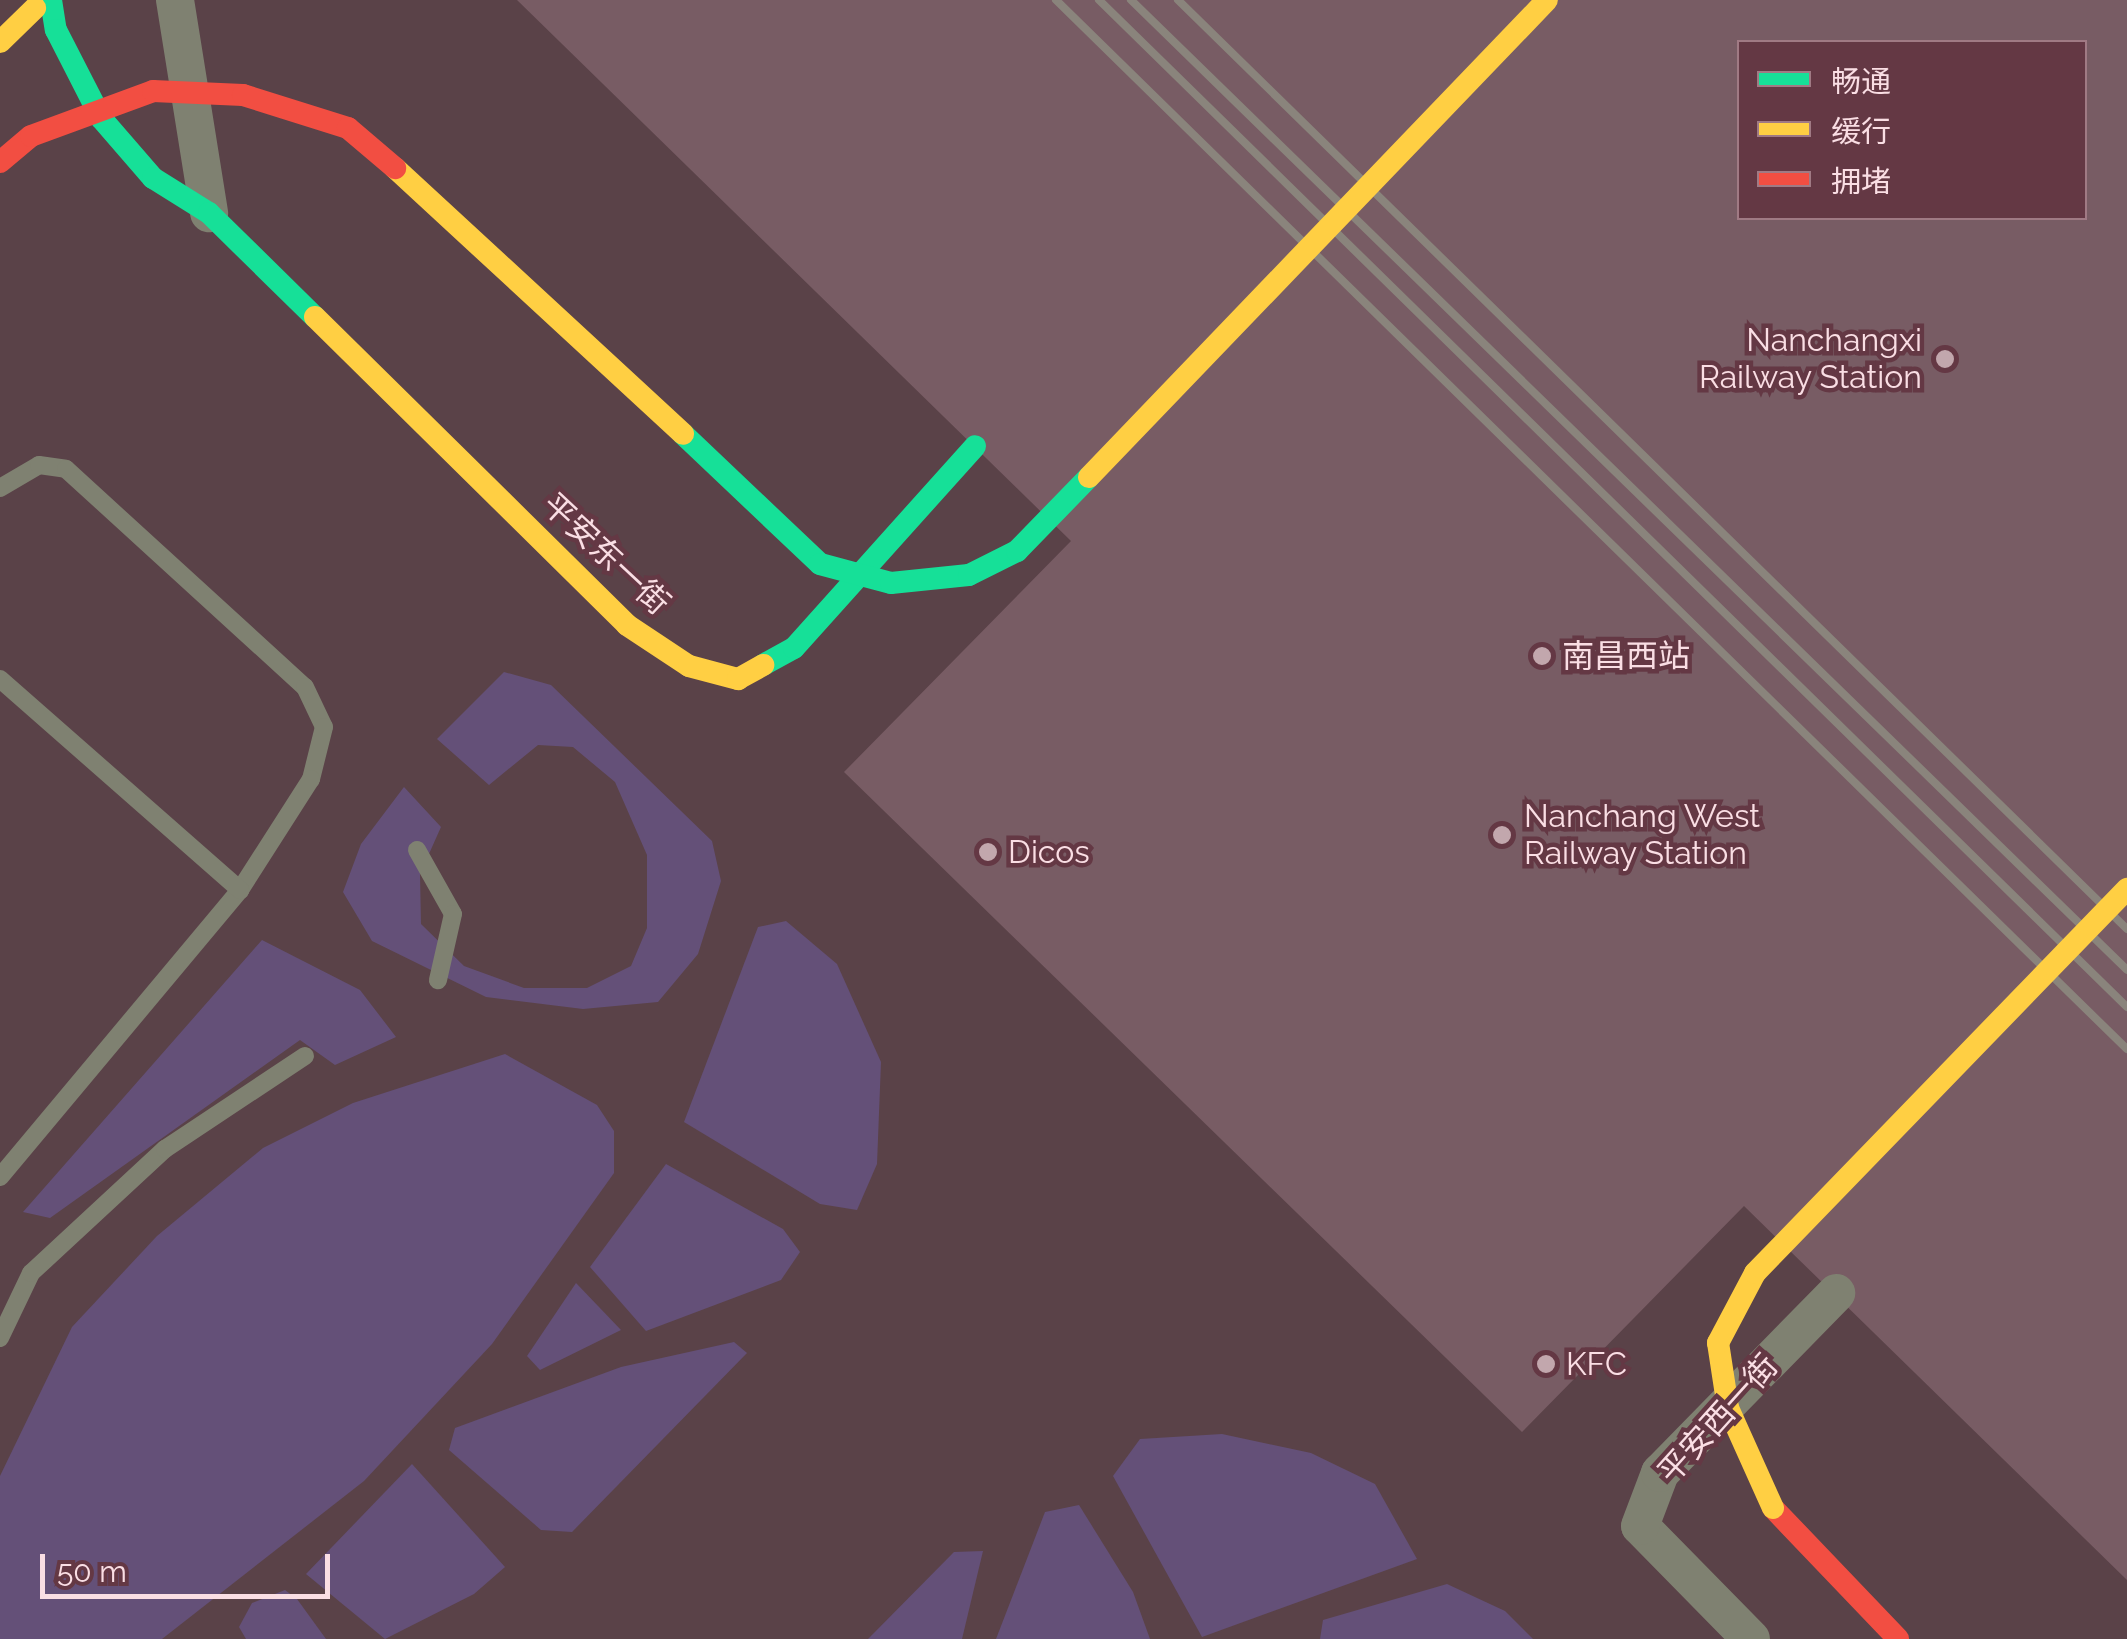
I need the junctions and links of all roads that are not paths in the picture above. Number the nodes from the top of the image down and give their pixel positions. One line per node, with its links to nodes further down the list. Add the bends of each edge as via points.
1 (175, 0): 6 (street)
2 (1547, 0): 5 (street, bridge, via 1017,551 969,575 891,583 820,564 456,218 348,128 243,94 153,91 31,136)
3 (43, 4): 4 (street); 6 (street, 平安东一街, via 101,118 153,178)
4 (0, 42)
5 (0, 162)
6 (209, 213): 7 (street, 平安东一街, via 627,625 689,666 738,679 794,648)
7 (975, 446)
8 (0, 488): 12 (lane, via 39,465 66,469 305,687 324,727 318,760)
9 (0, 679): 12 (lane)
10 (417, 850): 13 (lane, via 453,914)
11 (2127, 888): 19 (street, bridge, via 1754,1274 1718,1343 1728,1408 1773,1508)
12 (240, 890): 15 (lane)
13 (438, 980)
14 (305, 1056): 17 (lane, via 166,1149 31,1272)
15 (0, 1177)
16 (1836, 1293): 18 (street, 平安西一街, via 1660,1473 1640,1526)
17 (0, 1338)
18 (1751, 1639)
19 (1898, 1639)

